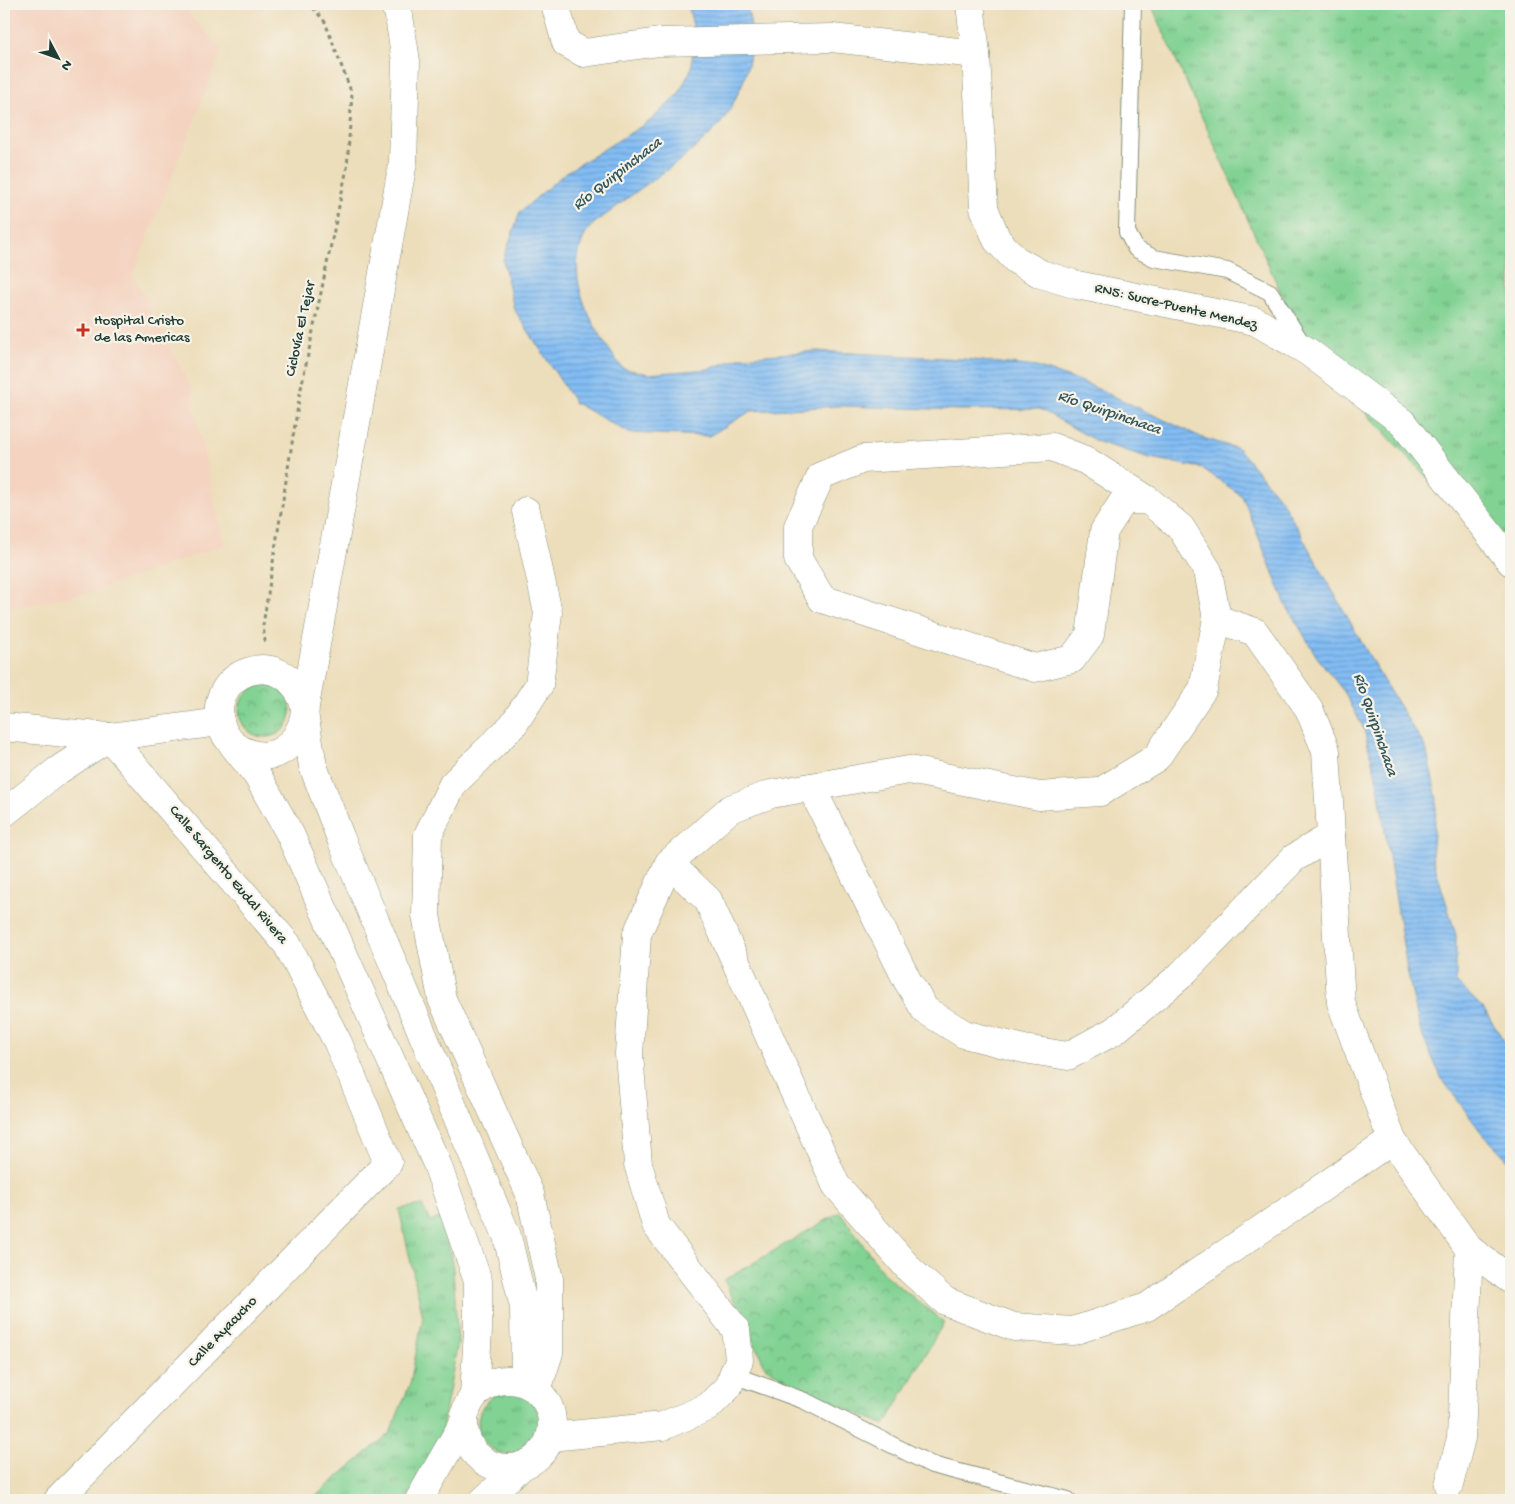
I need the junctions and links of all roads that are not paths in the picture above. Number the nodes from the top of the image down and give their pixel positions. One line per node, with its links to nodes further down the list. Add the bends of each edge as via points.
1 (393, 4): 11 (main road, via 398,10 406,61 403,162)
2 (555, 4): 5 (main road, via 566,42 584,53 659,42 832,38)
3 (970, 4): 5 (main road, RN5: Sucre-Puente Mendez)
4 (1132, 4): 6 (lane, via 1127,232 1136,249 1154,258 1227,271 1270,292)
5 (976, 54): 6 (main road, RN5: Sucre-Puente Mendez, via 984,208 997,240 1016,260 1041,274 1078,285 1255,321)
6 (1307, 351): 9 (main road, RN5: Sucre-Puente Mendez, via 1402,422)
7 (1148, 500): 7 (main road, via 1124,500 1104,531 1090,635 1072,659 1036,668 822,599 798,559 798,526 821,476 863,459 1052,447 1085,460); 10 (main road, via 1181,528 1208,571)
8 (526, 511): 24 (main road, via 548,613 539,685 513,724 453,784 432,826 428,835 426,915 442,999 530,1194 548,1279 548,1353)
9 (1511, 562)
10 (1217, 618): 15 (main road, via 1203,689 1156,758 1100,792 1039,796 909,770); 17 (main road, via 1255,632 1310,709 1326,751)
11 (305, 712): 13 (main road, via 293,743 269,755 243,751); 13 (main road, via 301,692 293,681 268,669 254,670 241,674 222,695 219,708); 24 (main road, via 313,766 341,839 507,1236 524,1307)
12 (4, 727): 14 (main road)
13 (226, 733): 14 (main road); 25 (main road, via 257,775 290,834 437,1164 478,1281)
14 (109, 737): 16 (main road); 20 (main road, Calle Sargento Eudal Rivera, via 287,944 338,1043)
15 (811, 787): 17 (main road, via 925,1010 964,1034 1068,1056 1114,1031 1180,976 1294,858); 18 (main road, via 771,794 730,809)
16 (4, 813)
17 (1331, 836): 19 (main road, via 1342,1003)
18 (668, 863): 19 (main road, via 708,900 836,1186 911,1271 944,1301 1014,1326 1072,1331 1147,1307); 23 (main road, via 637,934 629,1054 638,1164 656,1226 736,1330 739,1360)
19 (1392, 1140): 21 (main road)
20 (388, 1163): 30 (main road, Calle Ayacucho)
21 (1469, 1249): 22 (main road); 29 (main road, via 1461,1438)
22 (1511, 1280)
23 (733, 1375): 27 (main road, via 728,1387 708,1407 663,1426); 33 (lane, via 805,1401 932,1465)
24 (531, 1386): 25 (main road, via 512,1380 498,1381 484,1386); 27 (main road, via 545,1399 550,1412)
25 (474, 1396): 26 (main road, via 466,1408)
26 (464, 1422): 28 (main road, via 465,1436 482,1460 509,1468); 31 (main road)
27 (550, 1437): 28 (main road, via 544,1449)
28 (523, 1465): 32 (main road)
29 (1449, 1485)
30 (58, 1500)
31 (419, 1500)
32 (484, 1500)
33 (1068, 1500)

